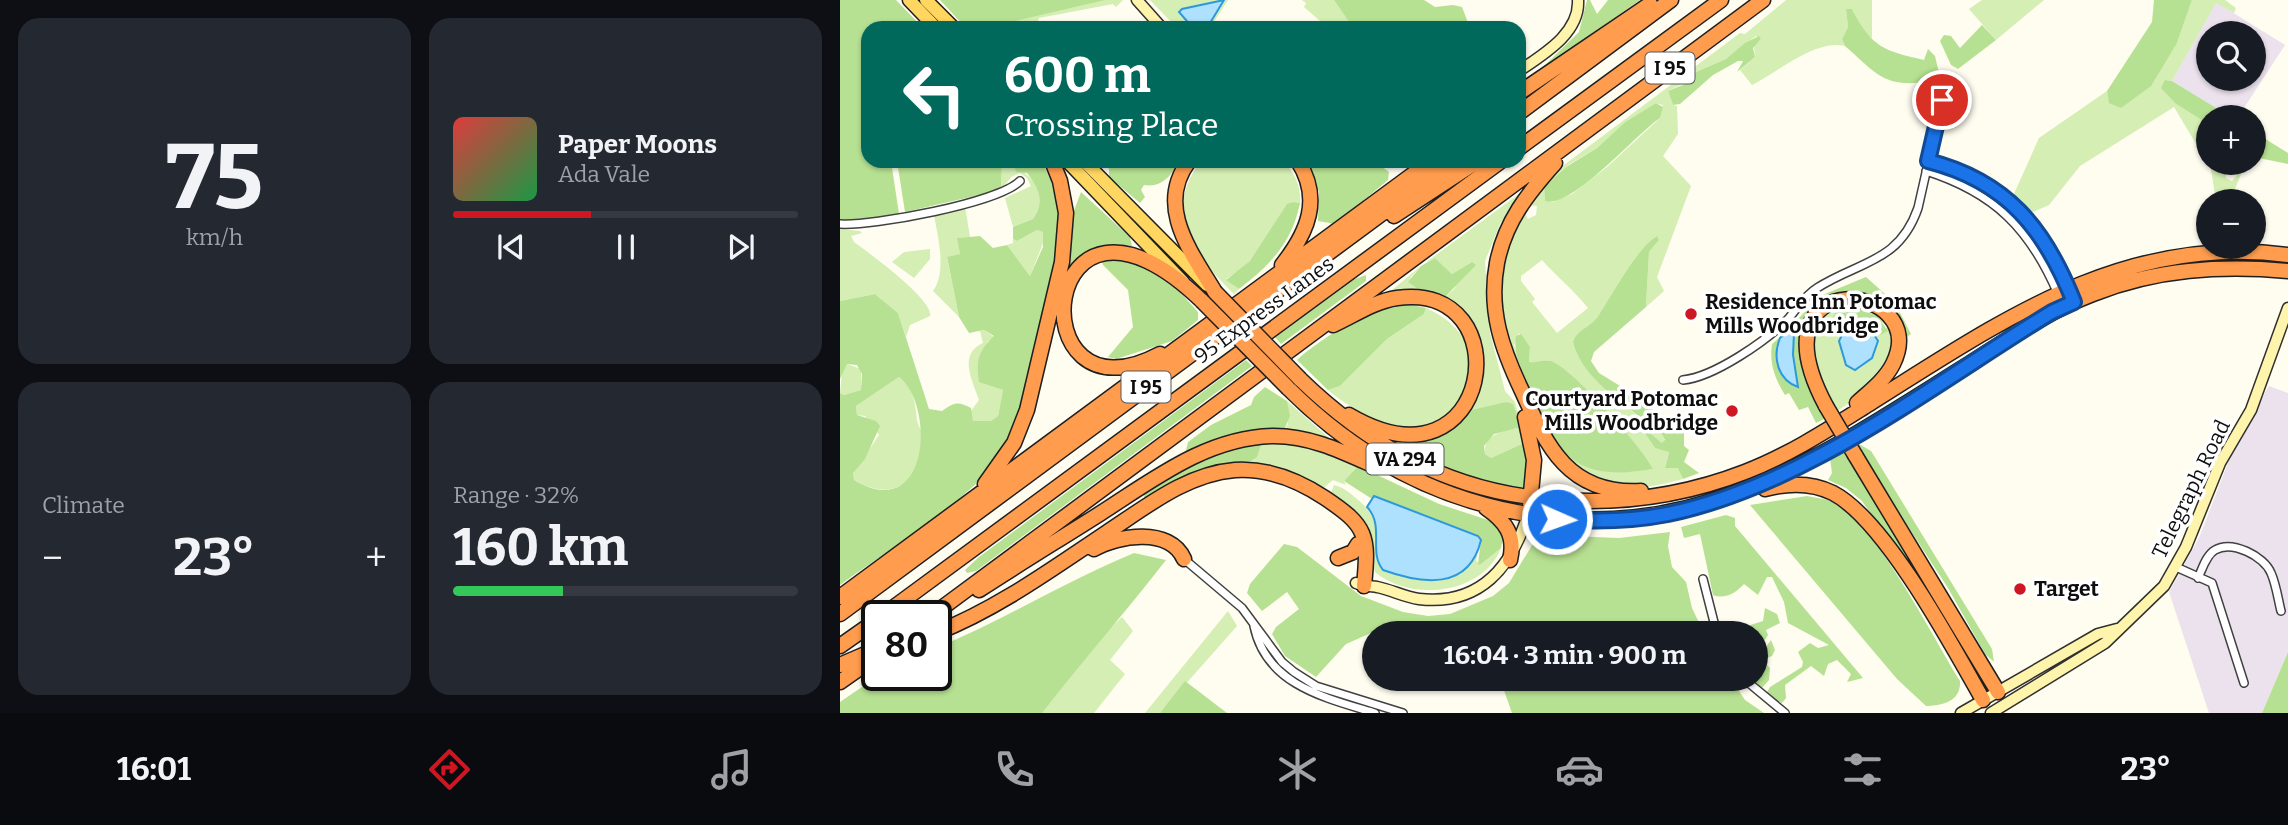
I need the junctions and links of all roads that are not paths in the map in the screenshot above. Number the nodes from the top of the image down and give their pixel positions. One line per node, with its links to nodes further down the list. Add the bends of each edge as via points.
1 (909, 0): 9 (main road)
2 (926, 0): 10 (main road)
3 (1137, 0): 11 (main road)
4 (1578, 0): 12 (main road, via 1575,21 1566,34)
5 (1657, 0): 14 (highway)
6 (1671, 0): 16 (highway, I 95)
7 (1723, 0): 13 (highway)
8 (1763, 0): 19 (highway, I 95)
9 (929, 21)
10 (947, 21)
11 (1156, 21)
12 (1526, 65)
13 (1611, 80): 17 (highway); 18 (highway)
14 (1526, 88)
15 (1948, 89): 20 (street)
16 (1526, 108)
17 (1526, 132)
18 (1526, 143)
19 (1564, 147): 43 (highway, I 95); 44 (highway, via 1517,209 1500,251 1494,304)
20 (1928, 161): 30 (street); 35 (street, via 1972,176 2012,203 2043,238)
21 (1054, 168): 55 (highway, via 1064,195 1066,237 1027,411 1014,443 993,474)
22 (1074, 168): 39 (main road, VA 294)
23 (1091, 168): 36 (main road, VA 294)
24 (1185, 168): 36 (highway, via 1177,184 1176,216 1183,239)
25 (1301, 168): 37 (highway, via 1311,192 1307,228 1282,266)
26 (1421, 168): 37 (highway)
27 (1444, 168): 38 (highway, I 95)
28 (1467, 168): 38 (highway)
29 (1492, 168): 66 (highway, 95 Express Lanes)
30 (1926, 171): 35 (street, via 1969,188 2012,219); 45 (street, via 1912,223 1890,250 1816,288 1786,321 1733,359)
31 (1020, 181): 32 (street, via 994,196 903,218)
32 (840, 224)
33 (2288, 255): 35 (highway, VA 294, via 2175,256 2109,271)
34 (2288, 271): 40 (highway, VA 294, via 2237,267 2174,272 2118,285)
35 (2063, 289): 40 (street); 47 (highway, VA 294)
36 (1215, 292): 46 (highway, VA 294, bridge)
37 (1247, 296): 42 (highway)
38 (1267, 299): 70 (highway, I 95)
39 (1202, 301): 42 (highway, via 1165,270 1122,253 1099,256 1082,265 1063,293 1061,318 1066,334 1078,350 1101,364 1143,362); 46 (highway, VA 294, bridge)
40 (2069, 304): 51 (highway, VA 294, via 1808,461 1764,484)
41 (2288, 308): 60 (main road, Telegraph Road, via 2251,410 2211,481)
42 (1189, 339): 55 (highway)
43 (1303, 339): 46 (highway, via 1387,300 1420,298 1447,308 1465,326 1477,355 1477,373 1460,412 1445,425 1416,434 1382,430); 67 (highway, I 95)
44 (1505, 355): 49 (highway, via 1542,436 1555,456 1574,472 1620,490); 50 (highway, via 1533,450)
45 (1683, 380)
46 (1294, 384): 48 (highway, VA 294, via 1344,438); 50 (highway, VA 294, via 1401,457 1462,482)
47 (1831, 427): 49 (highway, VA 294, via 1766,463); 82 (highway, bridge, via 1875,387 1896,357 1897,338 1883,310 1852,298 1829,303 1808,327 1807,357 1816,387 1826,406 1855,455)
48 (1419, 482): 52 (highway, VA 294); 68 (highway, via 1308,440 1274,436 1225,443 1191,457)
49 (1709, 485): 50 (highway, VA 294, via 1611,501)
50 (1531, 497): 54 (highway)
51 (1710, 503): 54 (highway, VA 294, via 1667,514 1607,520); 83 (highway, via 1793,484 1822,488 1850,503 1905,572)
52 (1482, 505): 54 (highway, VA 294); 59 (highway, via 1508,529)
53 (1348, 514): 56 (highway); 61 (highway, via 1292,479 1262,471 1222,472 1175,489); 64 (highway, via 1363,531)
54 (1528, 514): 59 (main road)
55 (935, 526): 65 (highway)
56 (1358, 544): 57 (highway, via 1353,552); 64 (highway)
57 (1338, 558)
58 (1184, 559): 61 (highway, via 1168,544 1135,537 1106,543); 72 (street, via 1231,597)
59 (1510, 560): 64 (main road, via 1488,582 1448,598 1417,599)
60 (2176, 566): 62 (street); 82 (main road, Telegraph Road, via 2154,598 2117,629 2098,634)
61 (1046, 573): 73 (highway)
62 (2198, 578): 69 (street, via 2209,555 2231,546 2260,558 2271,572); 80 (street, via 2212,583)
63 (1703, 579): 71 (street)
64 (1364, 581)
65 (840, 597)
66 (904, 600)
67 (952, 600)
68 (952, 603)
69 (2281, 611)
70 (840, 614)
71 (1714, 621)
72 (1254, 625): 84 (street, via 1264,653 1288,678 1315,694); 85 (street, via 1282,662 1310,683)
73 (952, 626)
74 (861, 631): 75 (highway)
75 (840, 646)
76 (861, 656): 77 (highway)
77 (840, 665)
78 (861, 667): 79 (highway)
79 (840, 682)
80 (2244, 683)
81 (1758, 691): 86 (street)
82 (2004, 703): 83 (main road, Telegraph Road)
83 (1989, 709): 87 (main road, Telegraph Road)
84 (1375, 713)
85 (1403, 713)
86 (1785, 713)
87 (1961, 713)

